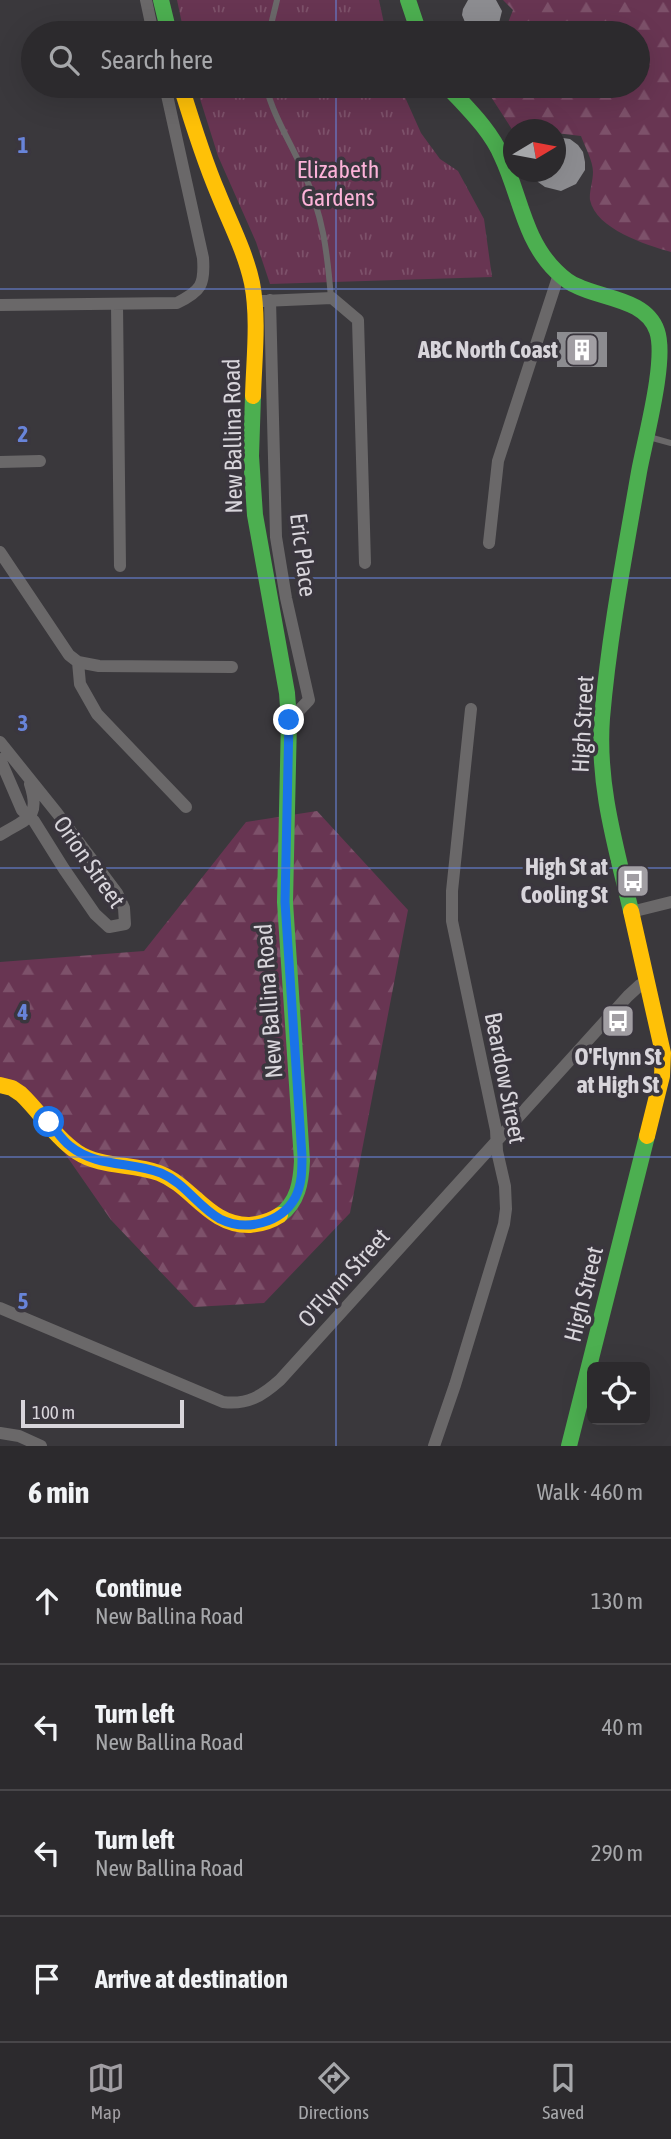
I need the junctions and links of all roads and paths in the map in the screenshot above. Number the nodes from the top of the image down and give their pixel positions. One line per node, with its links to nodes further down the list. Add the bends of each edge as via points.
1 (146, 0): 5 (street)
2 (161, 0): 6 (street)
3 (277, 0): 7 (lane)
4 (408, 0): 8 (street)
5 (150, 21)
6 (166, 21)
7 (272, 21)
8 (415, 21)
9 (168, 98): 17 (street, via 203,258 203,282 194,294 177,303)
10 (185, 98): 15 (street, New Ballina Road)
11 (270, 98): 14 (lane, via 319,211)
12 (458, 98): 13 (street, High Street, via 495,143 532,236)
13 (559, 274): 18 (street, High Street, via 576,286 643,311); 23 (street, via 498,461)
14 (331, 298): 15 (street); 25 (street, via 358,320)
15 (262, 301): 30 (street, New Ballina Road, via 251,456 254,505); 30 (street, Eric Place, via 276,537 309,700)
16 (0, 305): 17 (street)
17 (117, 305): 26 (street)
18 (664, 337): 19 (street, High Street)
19 (646, 436): 20 (lane); 38 (street, High Street, via 602,707 601,778)
20 (671, 443)
21 (40, 461): 22 (street)
22 (0, 462)
23 (489, 543)
24 (0, 552): 27 (street, via 61,647)
25 (365, 563)
26 (120, 566)
27 (78, 662): 28 (street); 34 (street, via 80,684 97,714)
28 (232, 667)
29 (471, 709): 41 (street, Beardow Street, via 452,921)
30 (289, 721): 40 (street, New Ballina Road, via 285,902 302,1177 286,1210 254,1225 220,1218 161,1173 99,1161 75,1150 34,1105)
31 (0, 742): 33 (street, Orion Street)
32 (0, 759): 35 (street, Orion Street, via 22,810)
33 (28, 778): 35 (street, via 35,800); 35 (street, Orion Street, via 117,893 125,923 109,927 95,914)
34 (186, 807)
35 (30, 816): 36 (street)
36 (0, 835)
37 (671, 902): 38 (street)
38 (631, 912): 39 (street, High Street)
39 (647, 982): 41 (street, O'Flynn Street, via 628,996); 46 (street, High Street, via 663,1053 662,1076)
40 (0, 1085)
41 (496, 1142): 42 (street, O'Flynn Street, via 280,1380 258,1398 232,1403 213,1398); 45 (street, Beardow Street, via 505,1186 504,1223)
42 (0, 1308)
43 (0, 1433): 44 (street)
44 (41, 1446)
45 (434, 1446)
46 (569, 1446)

